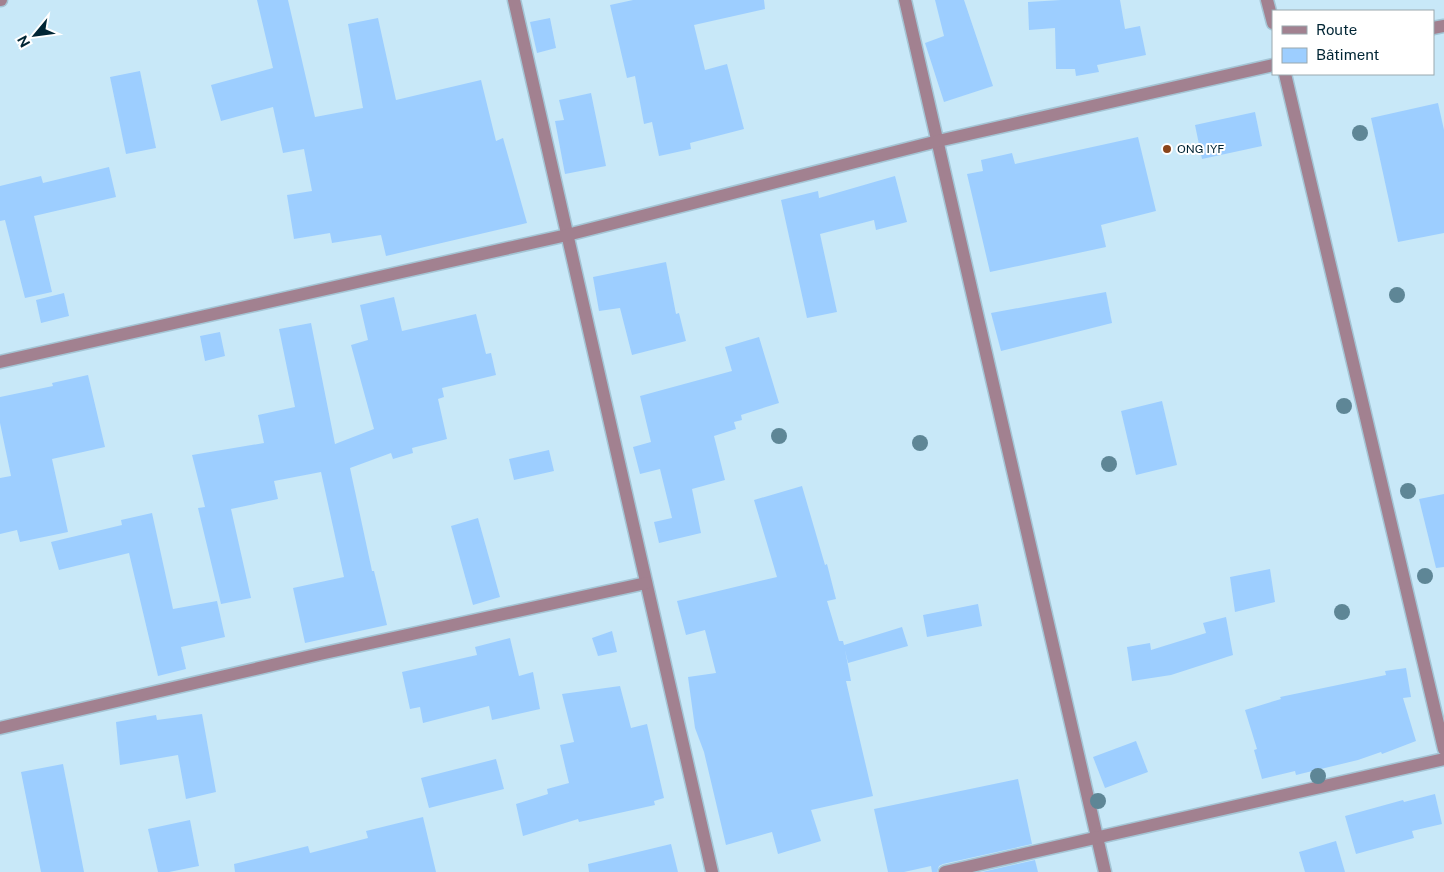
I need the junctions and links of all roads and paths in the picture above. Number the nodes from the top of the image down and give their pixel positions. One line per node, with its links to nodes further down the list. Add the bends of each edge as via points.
1 (514, 0): 8 (street)
2 (905, 0): 7 (street)
3 (1267, 0): 4 (street)
4 (1272, 19)
5 (1272, 65): 7 (street)
6 (1285, 75): 12 (street)
7 (938, 142): 8 (street); 14 (street)
8 (567, 235): 9 (street); 10 (street)
9 (0, 362)
10 (646, 582): 11 (street); 15 (street)
11 (0, 728)
12 (1444, 749)
13 (1444, 759): 14 (street)
14 (1097, 837): 16 (street); 17 (street)
15 (712, 872)
16 (945, 872)
17 (1105, 872)

